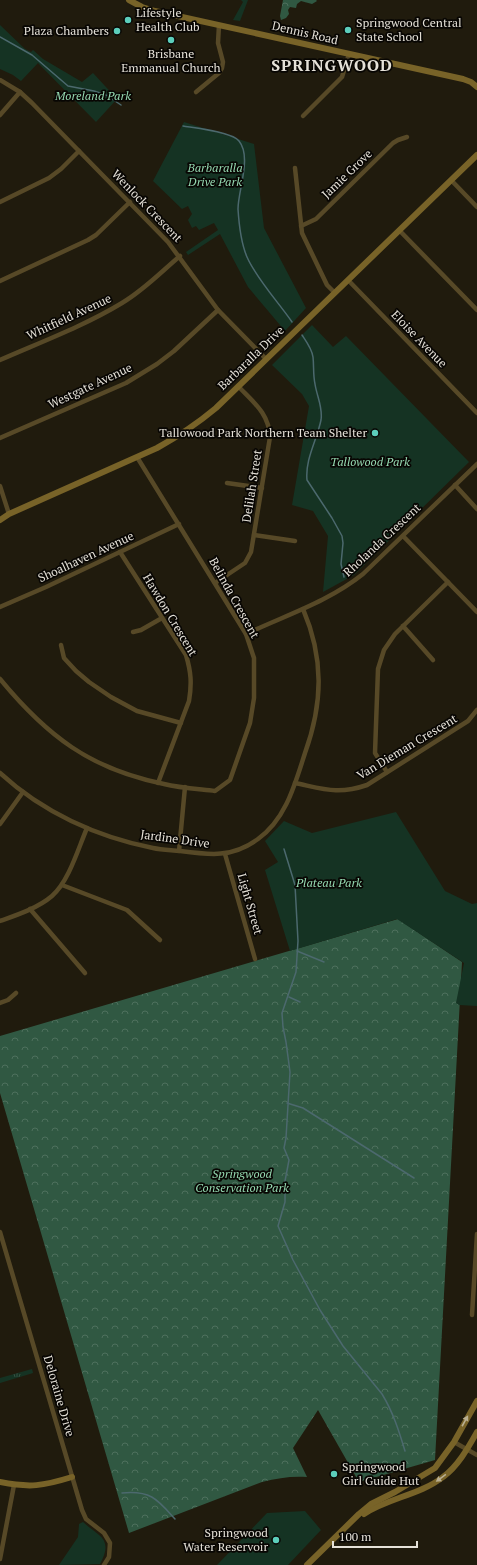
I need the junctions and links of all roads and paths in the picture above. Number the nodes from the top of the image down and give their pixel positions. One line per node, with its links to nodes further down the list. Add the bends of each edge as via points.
1 (129, 0): 2 (street, Dennis Road, via 155,11)
2 (219, 25): 3 (street, Dennis Road); 7 (street, via 218,43 222,68)
3 (349, 54): 5 (street, Dennis Road, via 463,79); 9 (street, via 342,77)
4 (0, 80): 6 (street, Wenlock Crescent)
5 (477, 86)
6 (20, 92): 8 (street); 11 (street, Wenlock Crescent)
7 (196, 92)
8 (0, 115)
9 (303, 116)
10 (406, 137): 18 (street, Jamie Grove, via 393,144 316,219)
11 (79, 151): 15 (street, via 62,169 49,178); 16 (street, Wenlock Crescent)
12 (477, 155): 14 (street, Barbaralla Drive)
13 (295, 168): 18 (street)
14 (451, 180): 17 (street); 19 (street, Barbaralla Drive)
15 (0, 202)
16 (130, 202): 20 (street, Wenlock Crescent); 22 (street, via 88,240)
17 (477, 207)
18 (301, 226): 23 (street, via 302,233 328,285)
19 (399, 230): 21 (street, Barbaralla Drive); 25 (street)
20 (180, 256): 24 (street, Wenlock Crescent); 27 (street, Whitfield Avenue, via 123,303)
21 (348, 280): 23 (street, Barbaralla Drive); 29 (street, Eloise Avenue)
22 (0, 281)
23 (334, 292): 26 (street, Barbaralla Drive)
24 (218, 310): 26 (street, Wenlock Crescent); 30 (street, Westgate Avenue, via 174,351 126,383)
25 (477, 310)
26 (266, 359): 28 (street, Barbaralla Drive)
27 (0, 360)
28 (238, 386): 31 (street, Barbaralla Drive, via 201,420 174,438); 36 (street, Delilah Street, via 266,417 270,429)
29 (477, 413)
30 (0, 438)
31 (137, 457): 38 (street, Barbaralla Drive); 40 (street, Belinda Crescent)
32 (477, 464): 34 (street, Rholanda Crescent)
33 (227, 483): 36 (street)
34 (455, 485): 37 (street); 42 (street, Rholanda Crescent)
35 (0, 486): 38 (street)
36 (262, 488): 41 (street, Delilah Street)
37 (477, 509)
38 (9, 514): 39 (street, Barbaralla Drive)
39 (0, 520)
40 (179, 524): 44 (street, Shoalhaven Avenue); 46 (street, Belinda Crescent)
41 (254, 535): 43 (street); 46 (street, Delilah Street, via 251,552 245,563)
42 (403, 536): 45 (street); 48 (street, Rholanda Crescent, via 353,582)
43 (295, 541)
44 (120, 552): 47 (street, Shoalhaven Avenue); 50 (street, Hawdon Crescent)
45 (448, 582): 49 (street); 51 (street)
46 (216, 583): 53 (street, Belinda Crescent)
47 (0, 607)
48 (303, 609): 53 (street, Rholanda Crescent); 62 (street, Jardine Drive, via 313,637 319,694 313,731)
49 (477, 612)
50 (162, 618): 52 (street); 58 (street, Hawdon Crescent, via 186,655 191,671 189,701)
51 (402, 626): 55 (street); 59 (street, via 384,650 378,669 375,753)
52 (133, 632)
53 (246, 634): 63 (street, Belinda Crescent, via 254,658 254,698 250,723 230,780 215,791)
54 (61, 645): 58 (street, via 64,658 76,671 111,697 137,711)
55 (433, 660)
56 (0, 679): 61 (street, Belinda Crescent, via 20,704 65,744 92,760 120,772)
57 (477, 710): 59 (street, Van Dieman Crescent, via 468,721)
58 (180, 723): 61 (street, Hawdon Crescent)
59 (387, 772): 62 (street, Van Dieman Crescent, via 367,785 351,790 336,791)
60 (0, 774): 64 (street, Jardine Drive)
61 (158, 783): 63 (street, Belinda Crescent)
62 (295, 783): 68 (street, Jardine Drive, via 280,815 266,833 243,848)
63 (185, 787): 67 (street)
64 (23, 792): 65 (street); 66 (street, Jardine Drive)
65 (0, 824)
66 (87, 828): 67 (street, Jardine Drive, via 139,845); 69 (street)
67 (179, 851): 68 (street, Jardine Drive, via 208,855)
68 (225, 854): 73 (street, Light Street)
69 (62, 885): 70 (street, via 52,896); 72 (street, via 127,910)
70 (30, 909): 71 (street); 74 (street)
71 (0, 921)
72 (160, 940)
73 (256, 959)
74 (85, 973)
75 (16, 993): 76 (street)
76 (0, 1003)
77 (0, 1232): 86 (street, Deloraine Drive)
78 (477, 1234): 79 (street)
79 (477, 1239): 80 (street)
80 (472, 1315)
81 (477, 1400): 83 (street, one-way to 81)
82 (477, 1432): 84 (street)
83 (454, 1442): 84 (street); 89 (street, via 435,1468 371,1504)
84 (467, 1450): 85 (street); 89 (street, one-way to 89, via 442,1478 373,1508)
85 (477, 1455)
86 (72, 1477): 88 (street, via 39,1486); 91 (street, Deloraine Drive, via 86,1519 104,1533 110,1543 109,1557)
87 (0, 1482): 88 (street)
88 (14, 1485): 90 (street)
89 (342, 1531): 92 (street)
90 (0, 1559)
91 (104, 1565)
92 (307, 1565)

